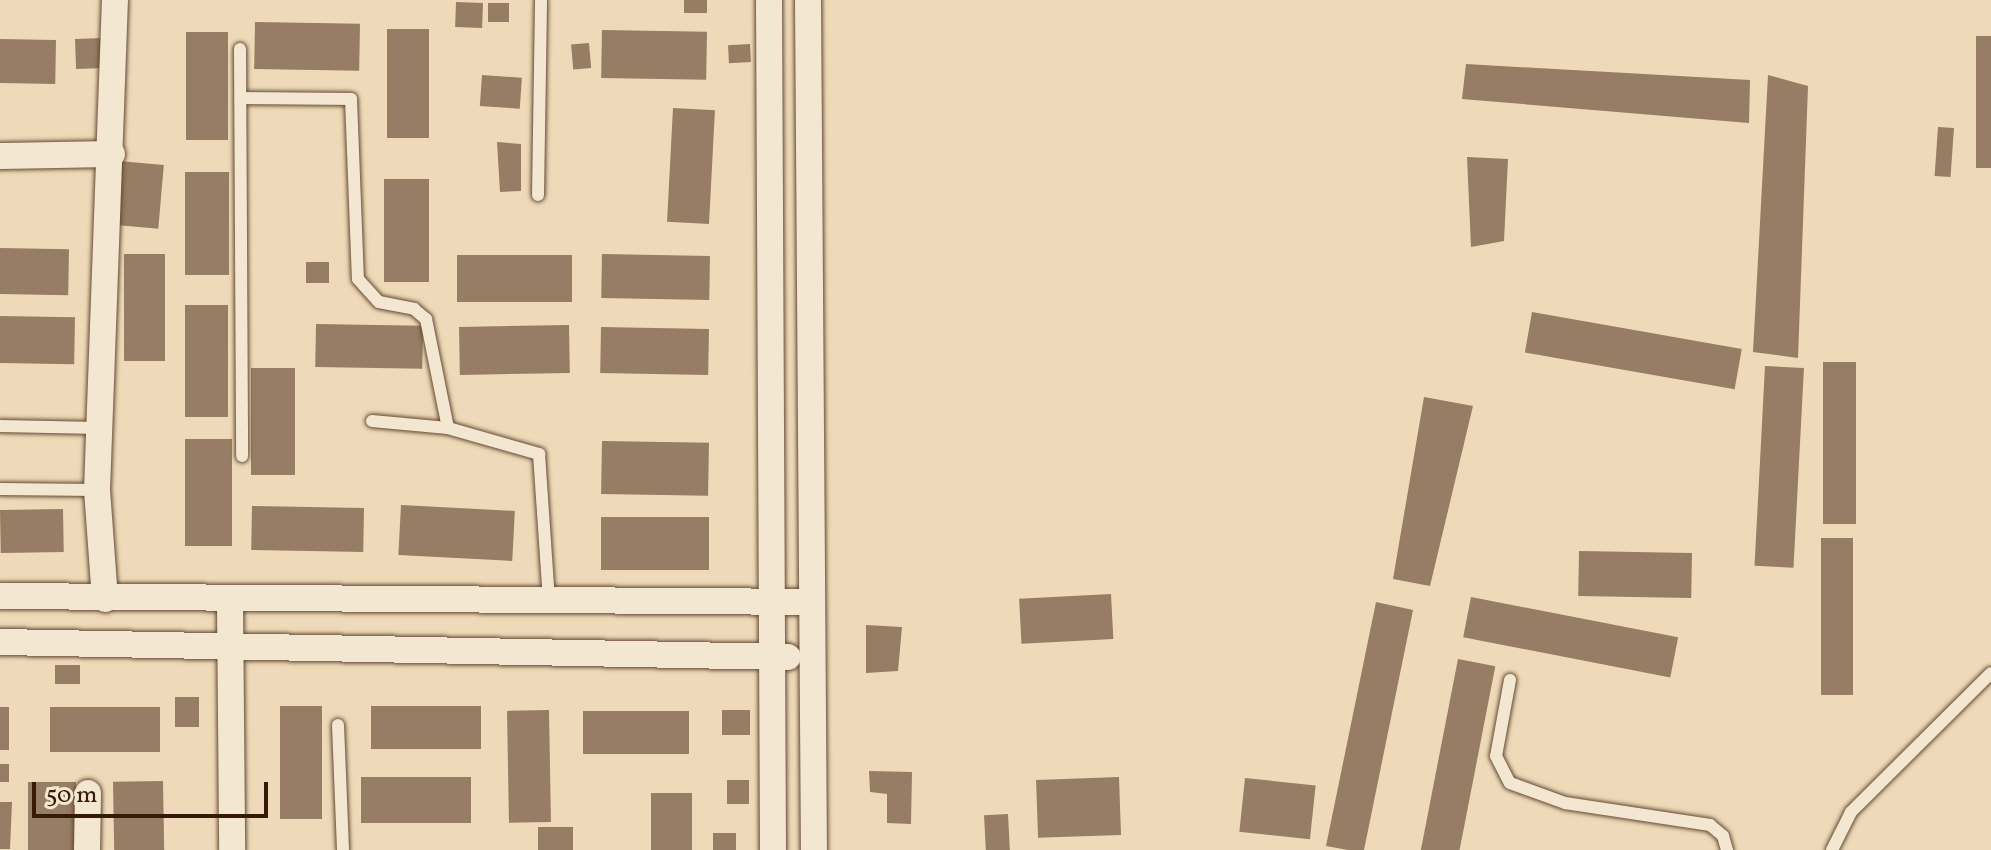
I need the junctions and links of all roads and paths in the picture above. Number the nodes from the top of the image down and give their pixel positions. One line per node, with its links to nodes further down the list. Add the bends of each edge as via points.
1 (115, 0): 7 (street)
2 (541, 0): 9 (lane)
3 (769, 0): 20 (street)
4 (808, 0): 22 (street)
5 (240, 49): 6 (lane)
6 (243, 98): 13 (lane, via 351,99 358,279 379,302 414,309 426,319); 14 (lane)
7 (112, 154): 8 (street); 12 (street)
8 (0, 156)
9 (538, 195)
10 (372, 421): 13 (lane)
11 (0, 426): 12 (lane)
12 (99, 428): 16 (street)
13 (448, 428): 21 (lane, via 539,454)
14 (242, 456)
15 (0, 489): 16 (lane)
16 (97, 490): 18 (street)
17 (0, 596): 18 (street)
18 (105, 599): 19 (street)
19 (230, 601): 21 (street); 24 (street)
20 (770, 601): 21 (street); 22 (street); 26 (street)
21 (549, 602)
22 (810, 602): 25 (street)
23 (0, 642): 24 (street)
24 (230, 647): 26 (street); 32 (street)
25 (810, 657): 26 (street); 35 (street)
26 (771, 658): 34 (street)
27 (1991, 673): 37 (lane, via 1851,812)
28 (1510, 680): 36 (lane, via 1496,756 1510,783 1565,803 1710,825 1723,836)
29 (338, 725): 33 (lane)
30 (88, 793): 31 (street)
31 (87, 850)
32 (232, 850)
33 (343, 850)
34 (773, 850)
35 (814, 850)
36 (1727, 850)
37 (1832, 850)

